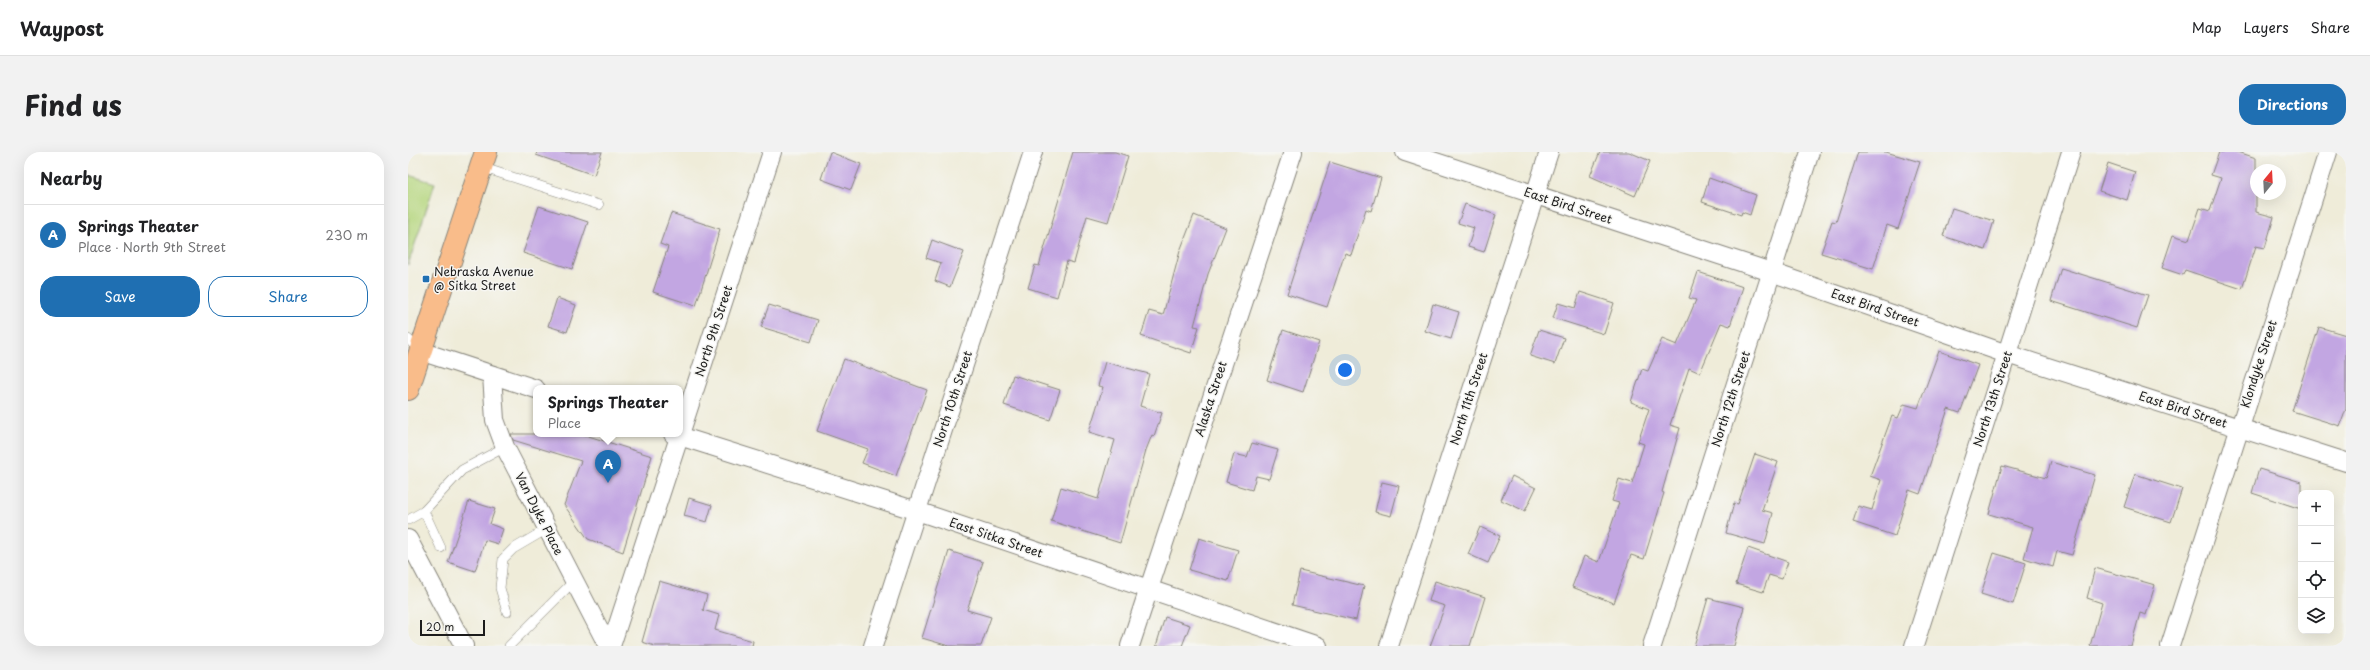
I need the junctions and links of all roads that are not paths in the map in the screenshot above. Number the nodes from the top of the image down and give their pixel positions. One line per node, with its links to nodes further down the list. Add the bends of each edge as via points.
1 (772, 152): 18 (street, North 9th Street)
2 (1033, 152): 25 (street, North 10th Street)
3 (1293, 152): 31 (street, Alaska Street)
4 (1405, 152): 10 (street, East Bird Street)
5 (1549, 152): 10 (street, North 11th Street)
6 (1810, 152): 12 (street, North 12th Street)
7 (2072, 152): 14 (street, North 13th Street)
8 (2328, 152): 19 (street, Klondyke Street)
9 (484, 159): 11 (lane); 13 (main road)
10 (1535, 195): 12 (street, East Bird Street); 40 (street, North 11th Street)
11 (599, 205)
12 (1771, 272): 14 (street, East Bird Street); 41 (street, North 12th Street)
13 (414, 345): 15 (street); 16 (main road)
14 (2007, 354): 19 (street, East Bird Street); 42 (street, North 13th Street)
15 (492, 375): 17 (street); 22 (street, Van Dyke Place, via 495,420)
16 (408, 389)
17 (533, 389)
18 (683, 414)
19 (2238, 428): 23 (street, East Bird Street); 43 (street, Klondyke Street)
20 (675, 437): 36 (street, North 9th Street)
21 (682, 437): 25 (street, East Sitka Street)
22 (505, 447): 24 (lane, via 462,470); 27 (street, Van Dyke Place)
23 (2346, 462)
24 (424, 511): 26 (lane); 29 (lane)
25 (917, 511): 31 (street, East Sitka Street); 37 (street, North 10th Street)
26 (408, 520)
27 (547, 528): 30 (street, Van Dyke Place); 32 (lane, via 513,549 503,559 500,588)
28 (408, 539): 33 (street)
29 (441, 548)
30 (574, 581): 34 (lane); 35 (street, Van Dyke Place)
31 (1148, 590): 38 (street, Alaska Street); 39 (street, East Sitka Street)
32 (507, 612)
33 (464, 646)
34 (509, 646)
35 (608, 646)
36 (611, 646)
37 (873, 646)
38 (1130, 646)
39 (1318, 646)
40 (1389, 646)
41 (1652, 646)
42 (1914, 646)
43 (2170, 646)

